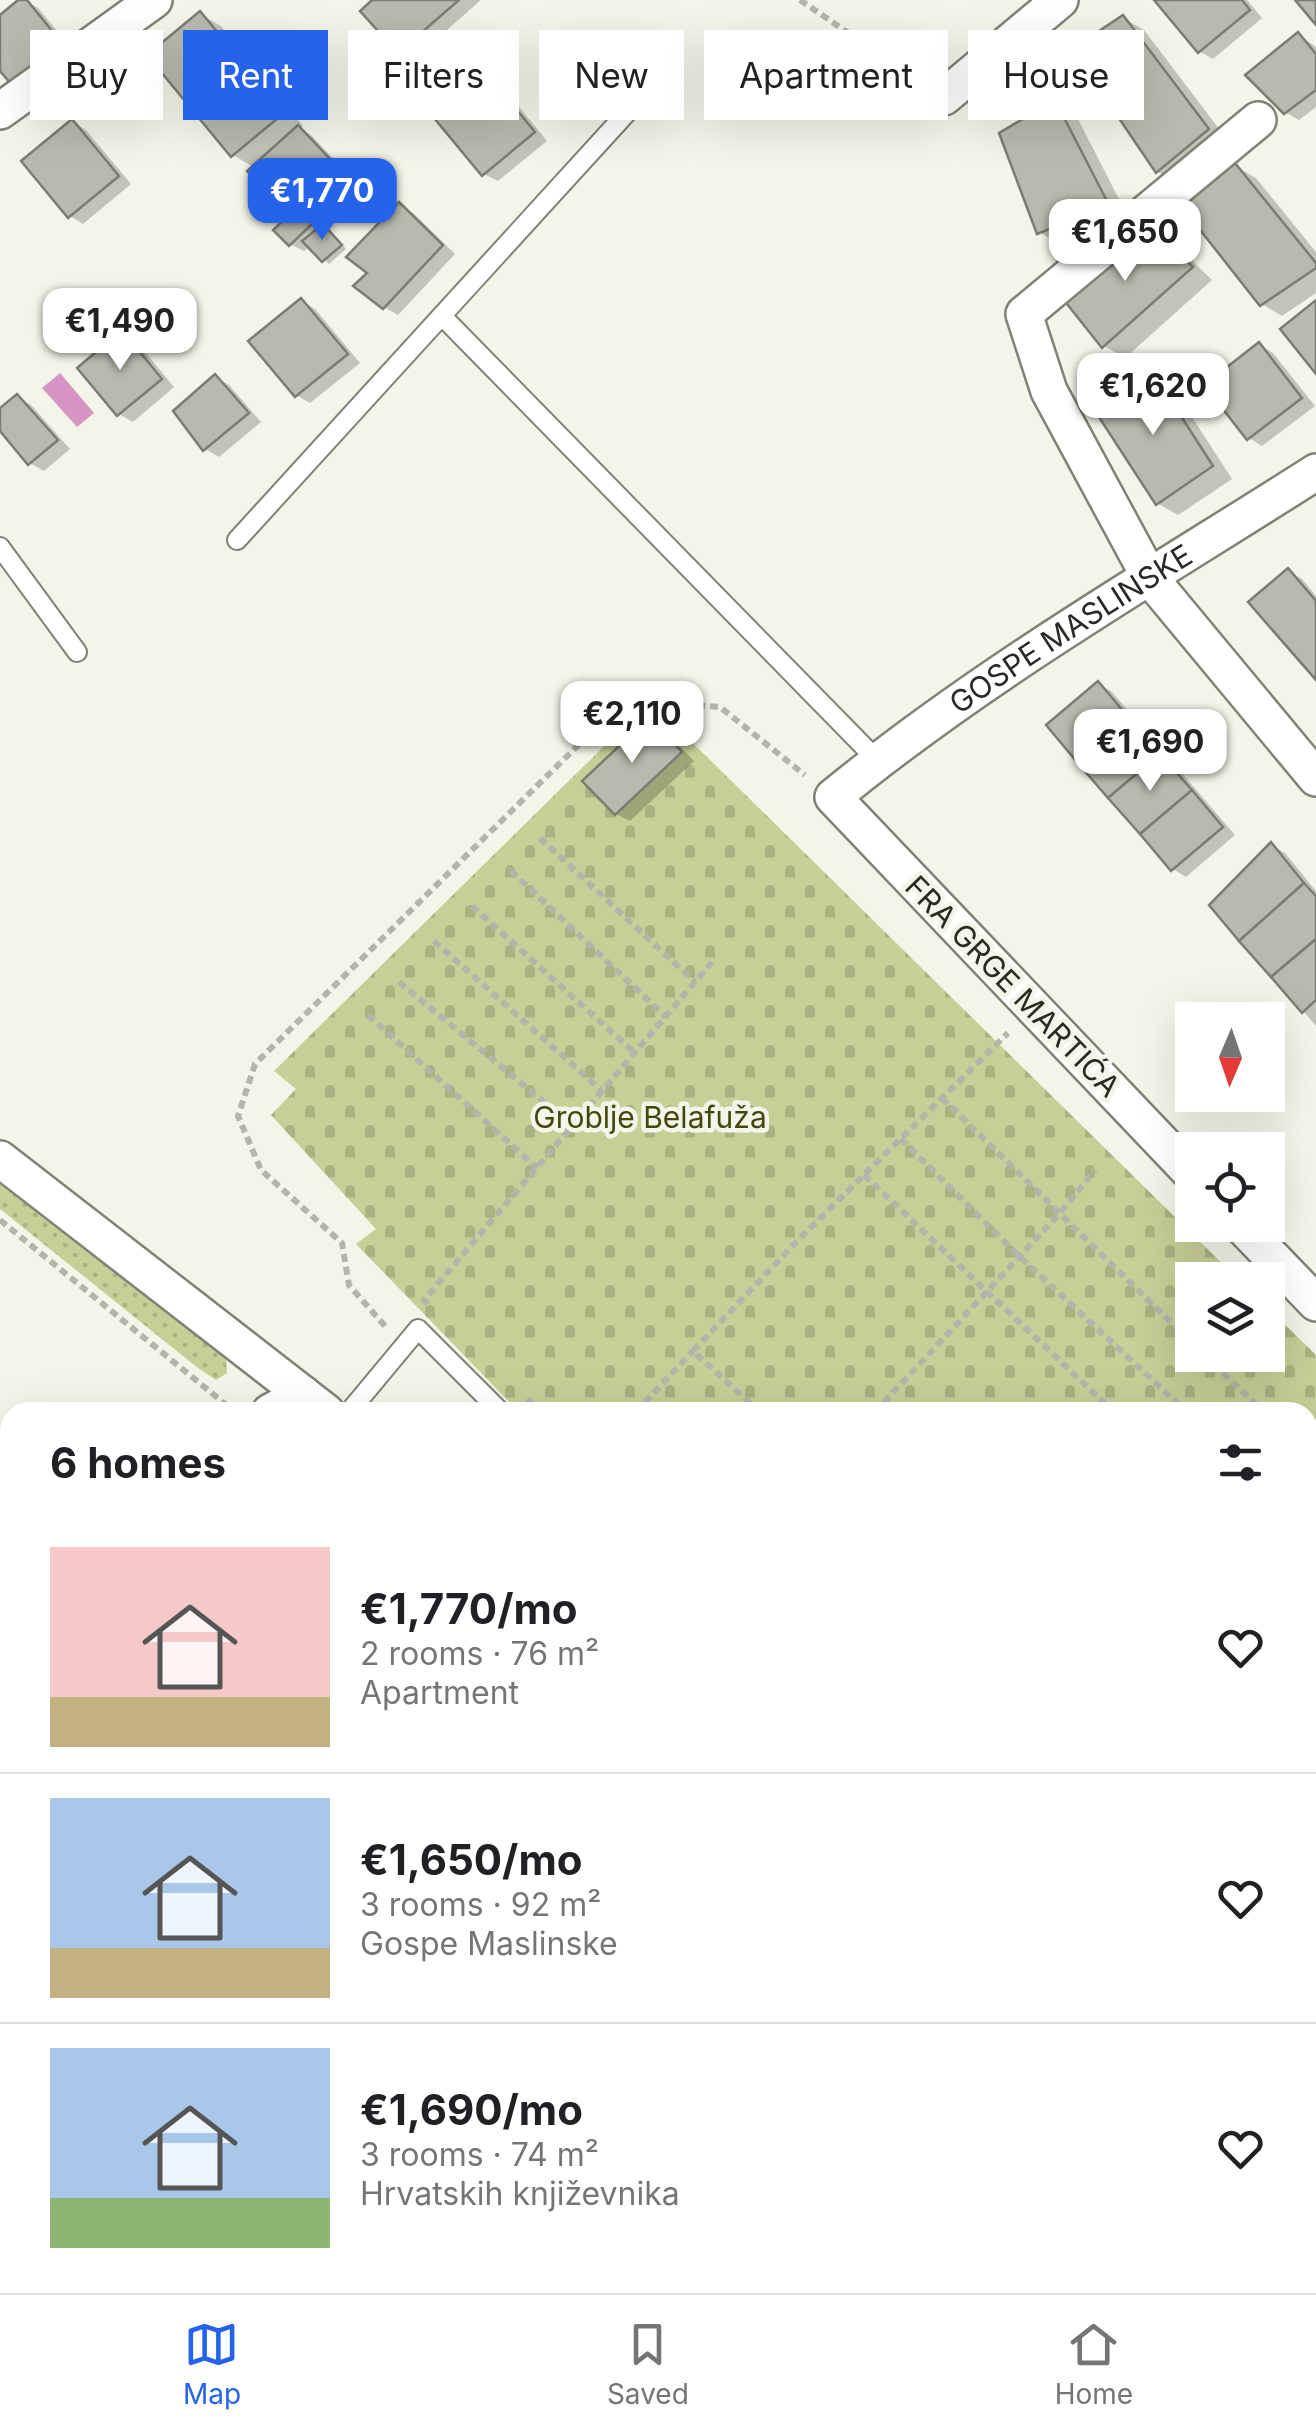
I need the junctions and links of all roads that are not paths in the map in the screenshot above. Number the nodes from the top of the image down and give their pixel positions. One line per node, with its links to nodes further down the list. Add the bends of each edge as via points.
1 (154, 0): 4 (street)
2 (1060, 0): 3 (street)
3 (948, 93)
4 (0, 111)
5 (621, 120): 7 (lane)
6 (1258, 120): 11 (street, via 1024,314 1050,391)
7 (442, 316): 9 (lane); 13 (lane)
8 (1316, 472): 11 (street, GOSPE MASLINSKE)
9 (237, 540)
10 (0, 547): 12 (lane)
11 (1150, 578): 13 (street, GOSPE MASLINSKE); 14 (street)
12 (77, 652)
13 (878, 761): 15 (street, GOSPE MASLINSKE)
14 (1316, 778)
15 (833, 798): 16 (street, FRA GRGE MARTIĆA)
16 (1175, 1156)
17 (0, 1158): 20 (street)
18 (1257, 1242): 19 (street)
19 (1316, 1304)
20 (313, 1402)
21 (358, 1402): 22 (lane, via 418,1330)
22 (491, 1402)

